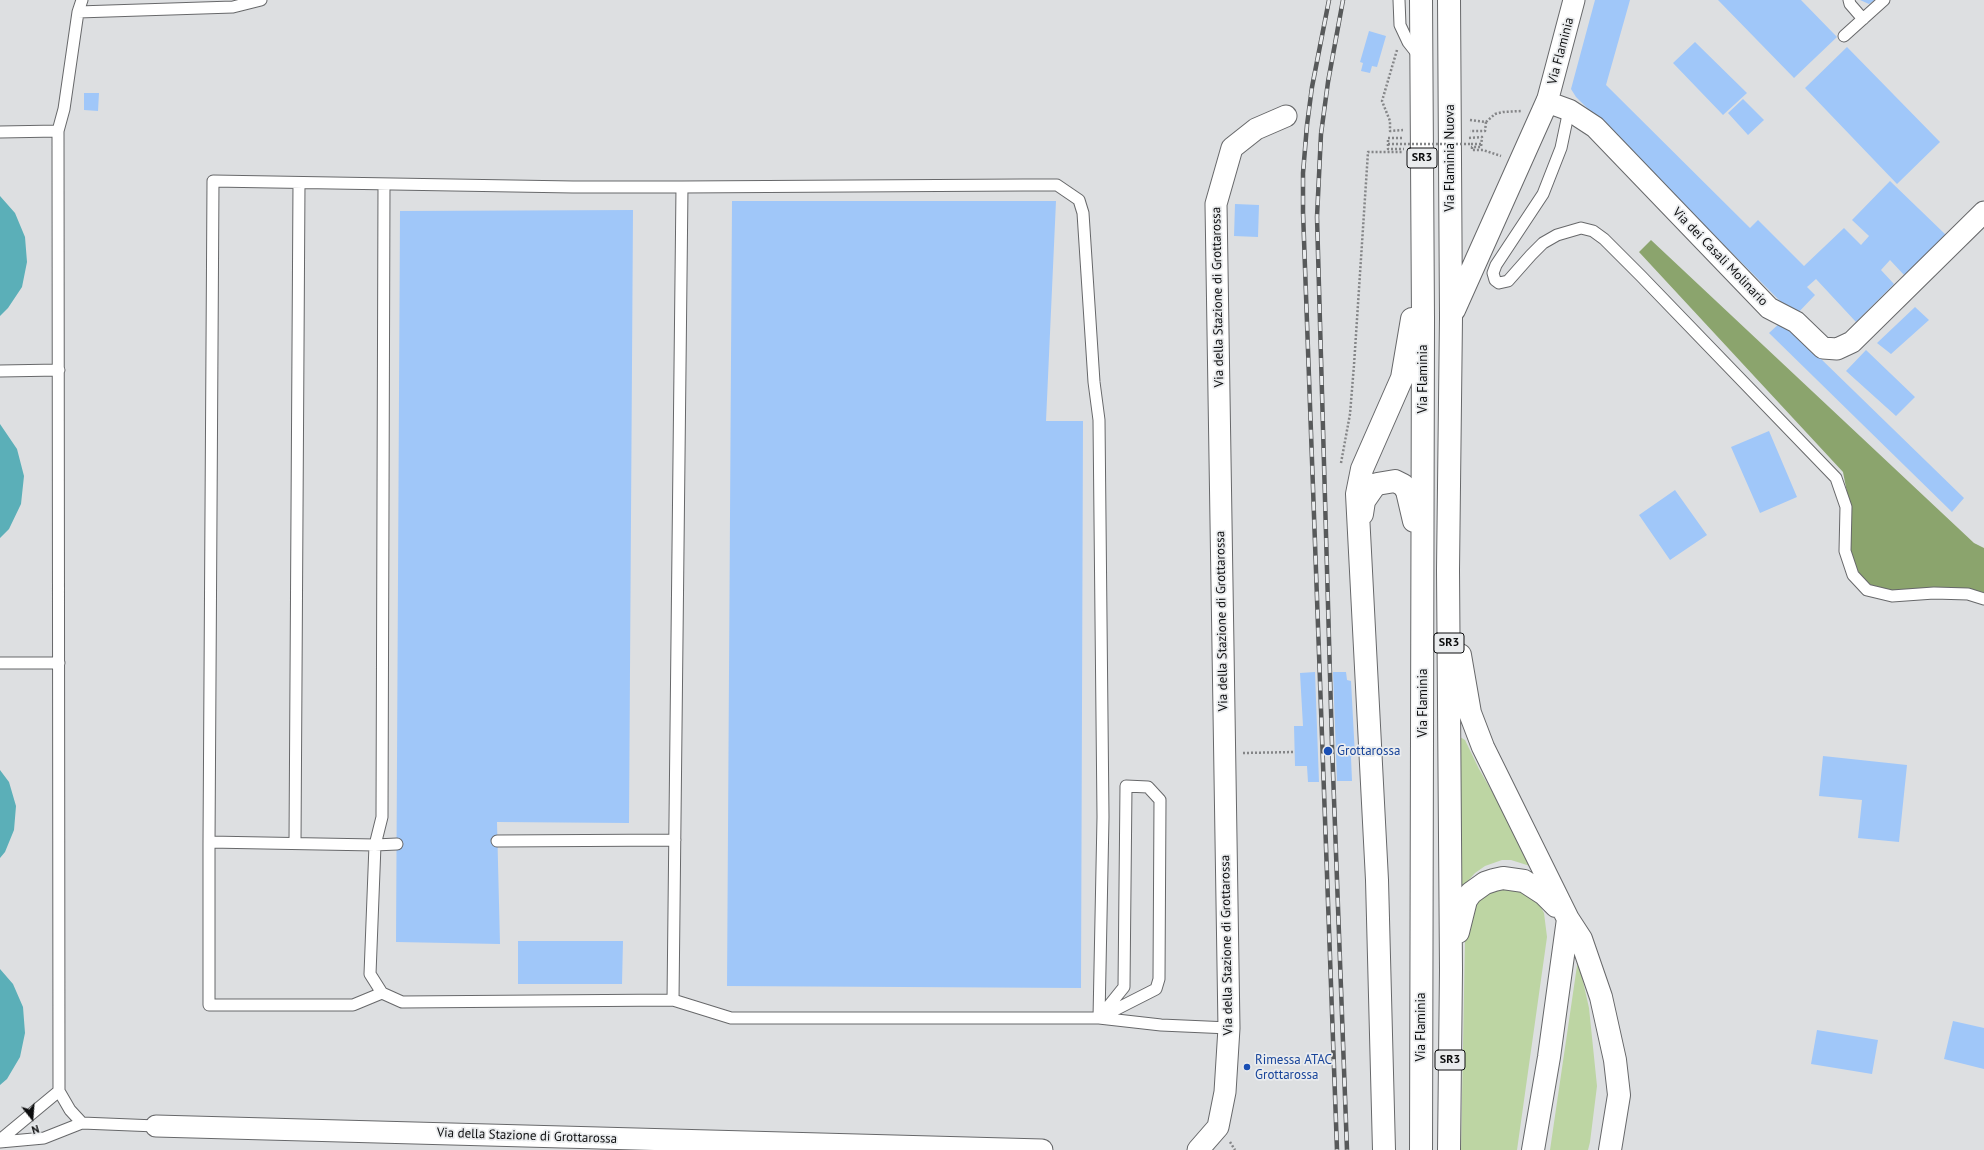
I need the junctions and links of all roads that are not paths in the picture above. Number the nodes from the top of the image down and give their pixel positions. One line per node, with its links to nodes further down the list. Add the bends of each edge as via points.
1 (82, 0): 9 (lane)
2 (261, 0): 9 (lane, via 233,7)
3 (1399, 0): 12 (lane, via 1400,25)
4 (1421, 0): 12 (highway, SR3)
5 (1449, 0): 23 (highway, Via Flaminia Nuova / SR3)
6 (1574, 0): 13 (street, Via Flaminia)
7 (1849, 0): 10 (lane)
8 (1884, 0): 10 (lane)
9 (78, 12): 16 (lane, via 64,109)
10 (1863, 19): 11 (lane)
11 (1844, 36)
12 (1422, 60): 22 (highway, SR3)
13 (1547, 102): 14 (street, Via dei Casali Molinario); 23 (highway)
14 (1568, 110): 21 (street, Via dei Casali Molinario, via 1603,135 1769,308 1796,322 1823,348 1837,349 1852,342); 29 (lane, via 1561,148 1543,194 1496,265 1493,273 1495,280 1499,283 1508,280 1544,243 1557,235 1580,228 1593,231 1641,276 1836,478 1846,507 1845,551 1853,575 1867,590 1892,596 1968,594)
15 (1286, 116): 43 (street, Via della Stazione di Grottarossa, via 1256,130 1232,148 1216,204)
16 (58, 131): 17 (lane); 24 (lane)
17 (0, 132)
18 (299, 183): 19 (lane); 34 (lane, via 213,181); 35 (lane)
19 (384, 184): 20 (lane); 37 (lane, via 382,817)
20 (682, 186): 32 (lane); 42 (lane, via 1057,185 1079,200 1085,232 1094,382 1099,420 1103,817)
21 (1984, 212)
22 (1423, 257): 26 (highway, via 1402,378 1367,456 1358,484); 27 (highway, Via Flaminia / SR3)
23 (1451, 316): 28 (highway, Via Flaminia / SR3)
24 (59, 370): 25 (lane); 31 (lane)
25 (0, 371)
26 (1359, 529): 27 (highway, via 1364,501 1372,488 1386,481 1399,483 1403,485 1410,500); 50 (highway, via 1377,880)
27 (1422, 555): 51 (highway, Via Flaminia / SR3)
28 (1448, 570): 38 (highway, via 1467,700 1474,726); 39 (highway, Via Flaminia / SR3)
29 (1984, 600)
30 (0, 663): 31 (lane)
31 (60, 663): 44 (lane)
32 (675, 840): 33 (lane); 41 (lane)
33 (497, 841)
34 (209, 842): 35 (lane); 40 (lane, via 209,1005 353,1005)
35 (296, 843): 37 (lane)
36 (397, 844): 37 (lane)
37 (375, 845): 40 (lane, via 370,974)
38 (1568, 919): 39 (highway, via 1544,894 1524,881 1503,878 1485,883 1466,900); 53 (highway); 54 (highway, via 1581,939 1601,998 1615,1060 1620,1095)
39 (1451, 970): 52 (highway, Via Flaminia / SR3)
40 (382, 993): 41 (lane, via 402,1002)
41 (673, 1000): 42 (lane, via 731,1018)
42 (1099, 1018): 42 (lane, via 1124,987 1126,786 1148,787 1160,800 1159,979 1156,989); 43 (lane, via 1161,1025)
43 (1229, 1028): 49 (street, Via della Stazione di Grottarossa, via 1225,1092 1218,1127)
44 (59, 1091): 45 (lane, via 70,1110); 47 (lane)
45 (82, 1123): 46 (lane); 47 (lane, via 44,1138)
46 (156, 1126): 48 (street, Via della Stazione di Grottarossa)
47 (0, 1141)
48 (1042, 1150)
49 (1198, 1150)
50 (1384, 1150)
51 (1421, 1150)
52 (1449, 1150)
53 (1533, 1150)
54 (1610, 1150)

